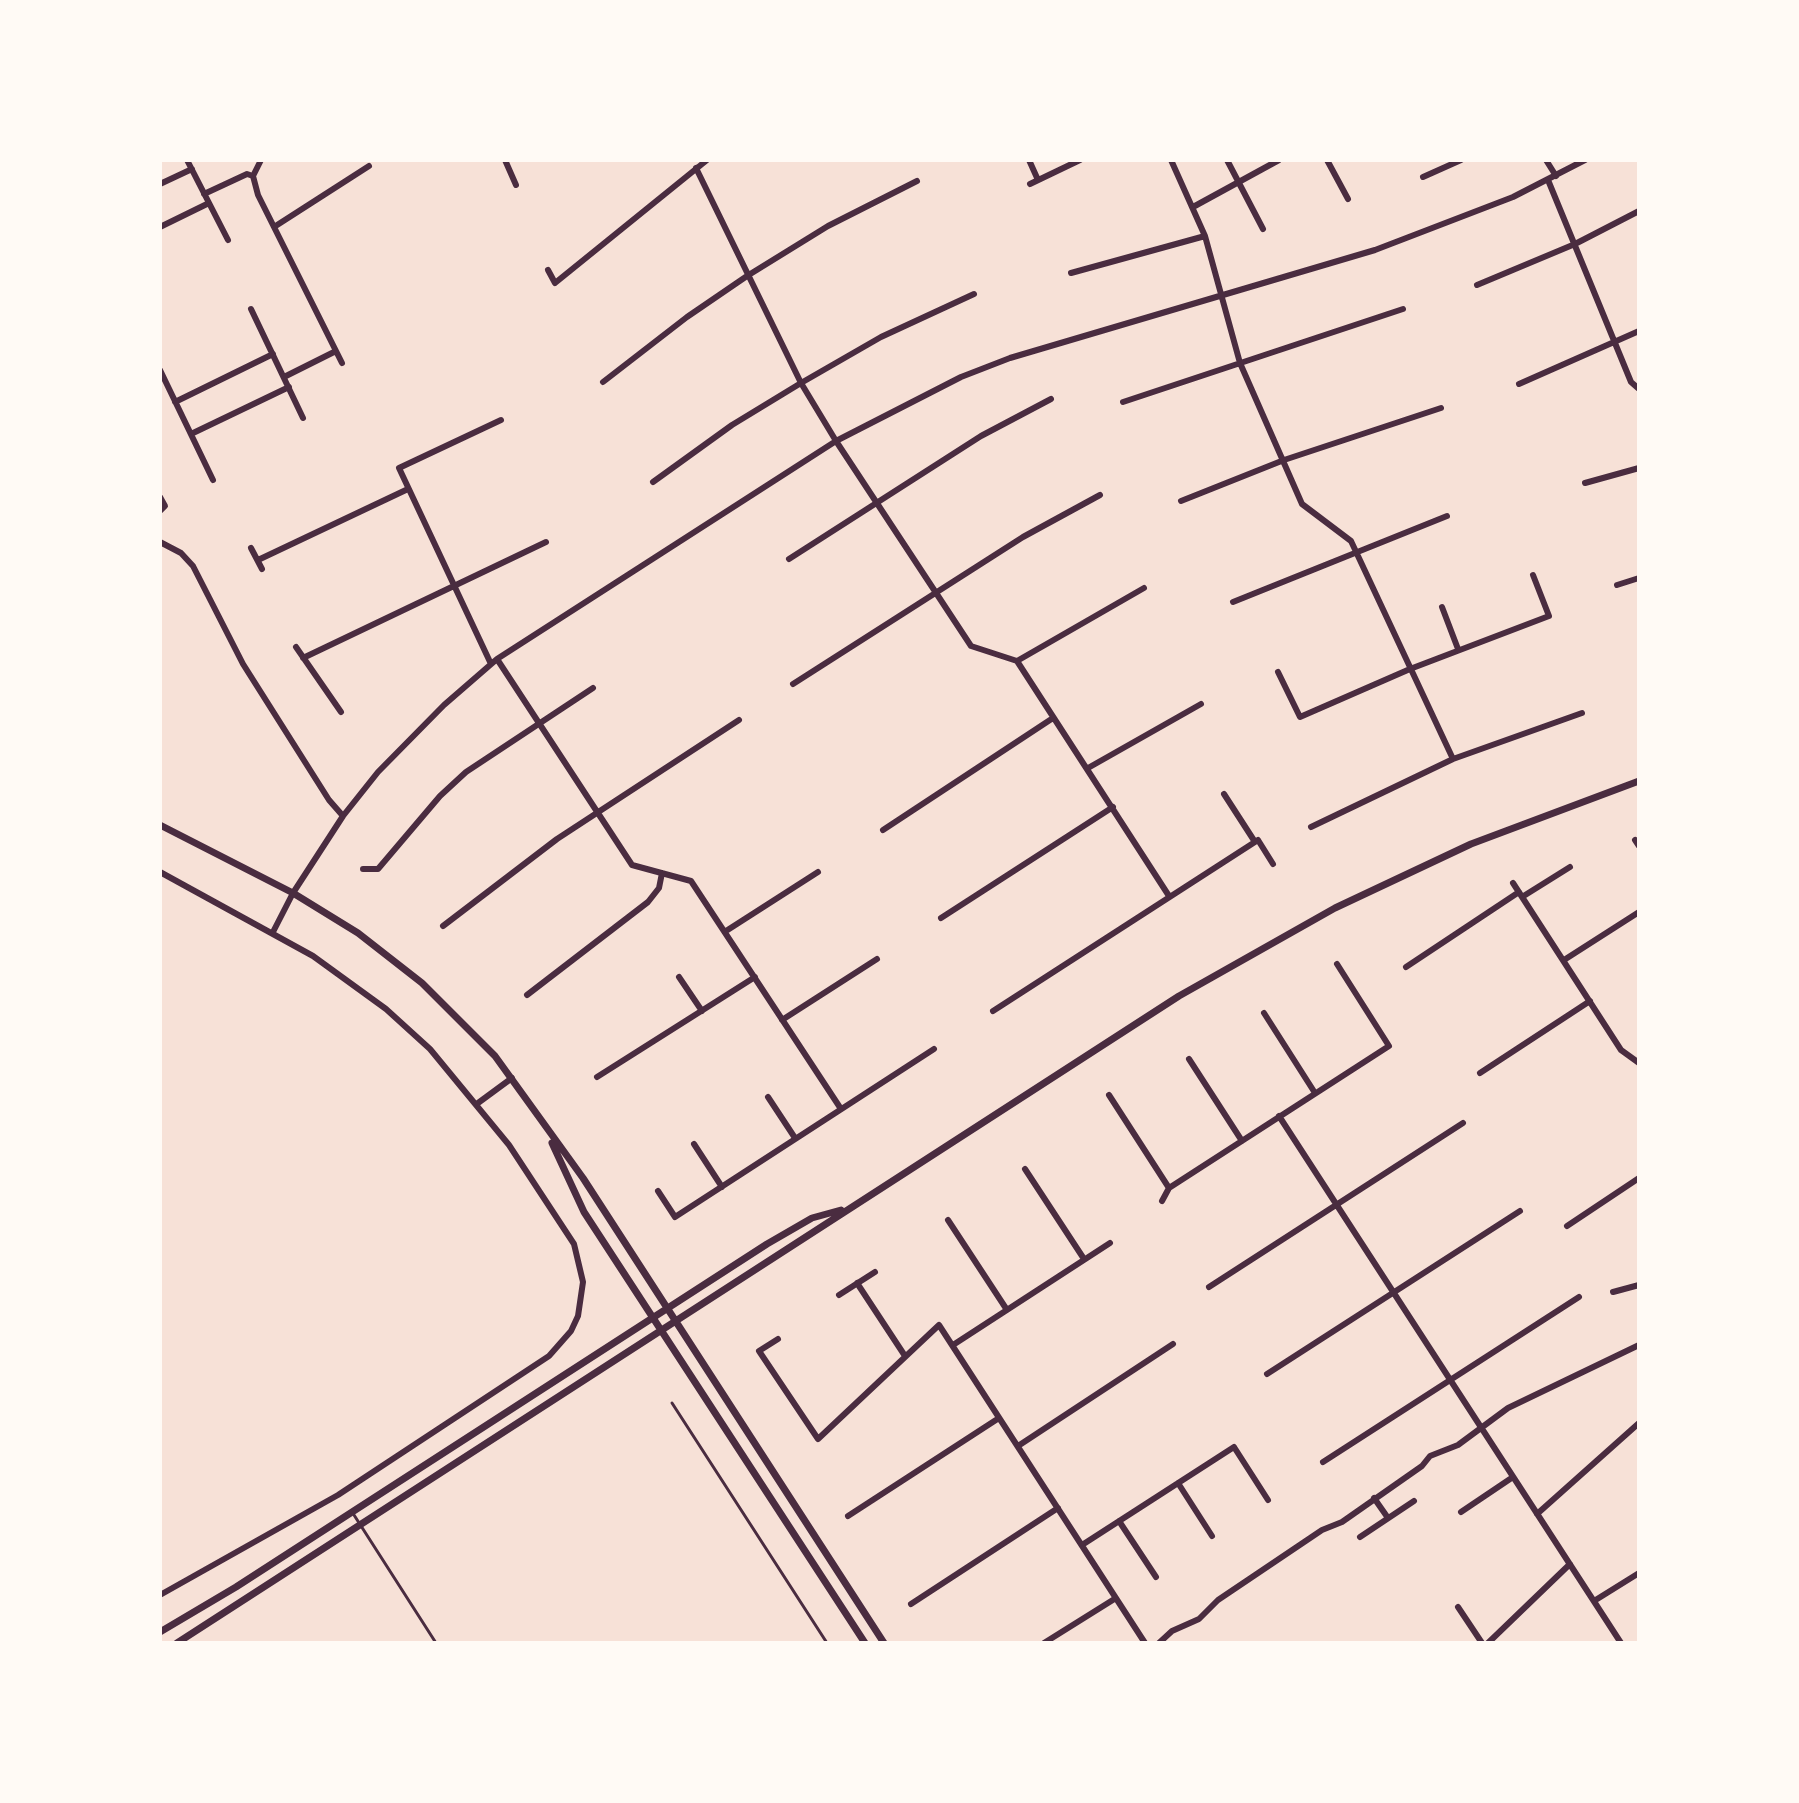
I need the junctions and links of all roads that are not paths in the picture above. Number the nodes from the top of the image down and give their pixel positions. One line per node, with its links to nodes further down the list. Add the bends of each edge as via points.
1 (187, 160): 16 (street)
2 (261, 160): 17 (street)
3 (505, 160): 26 (street)
4 (707, 160): 15 (street)
5 (1029, 160): 20 (street)
6 (1080, 160): 20 (street)
7 (1171, 160): 30 (street)
8 (1227, 160): 23 (street)
9 (1279, 160): 23 (street)
10 (1327, 160): 28 (street)
11 (1461, 160): 19 (street)
12 (1546, 160): 18 (street)
13 (1585, 160): 18 (street)
14 (368, 163): 33 (street)
15 (696, 168): 38 (street, via 555,283); 40 (street)
16 (192, 169): 24 (street); 27 (street)
17 (253, 176): 27 (street); 33 (street)
18 (1556, 176): 21 (street)
19 (1423, 177)
20 (1038, 180): 25 (street)
21 (1548, 180): 37 (street); 43 (street, via 1375,250)
22 (917, 181): 40 (street, via 828,226)
23 (1238, 182): 30 (street); 34 (street)
24 (160, 184)
25 (1030, 184)
26 (516, 185)
27 (204, 194): 29 (street)
28 (1348, 199)
29 (209, 203): 32 (street); 36 (street)
30 (1193, 207): 35 (street)
31 (1639, 211): 37 (street)
32 (160, 227)
33 (274, 227): 48 (street)
34 (1263, 229)
35 (1205, 236): 39 (street); 43 (street)
36 (228, 240)
37 (1575, 244): 41 (street); 47 (street)
38 (548, 270)
39 (1071, 273)
40 (747, 276): 54 (street); 55 (street)
41 (1477, 285)
42 (974, 294): 55 (street, via 881,337)
43 (1221, 294): 51 (street); 66 (street, via 1010,358)
44 (251, 309): 49 (street)
45 (1403, 309): 51 (street)
46 (1639, 331): 47 (street)
47 (1615, 343): 56 (street); 58 (street)
48 (336, 351): 50 (street); 53 (street)
49 (273, 354): 53 (street); 60 (street)
50 (342, 363)
51 (1240, 363): 61 (street); 67 (street)
52 (160, 370): 60 (street)
53 (284, 377): 57 (street)
54 (603, 382)
55 (801, 383): 66 (street); 70 (street)
56 (1519, 384)
57 (289, 387): 63 (street); 65 (street)
58 (1639, 389)
59 (1051, 399): 75 (street)
60 (175, 402): 65 (street)
61 (1123, 402)
62 (1441, 408): 67 (street)
63 (303, 418)
64 (501, 420): 72 (street, via 399,468)
65 (191, 434): 69 (street)
66 (836, 441): 75 (street); 97 (street)
67 (1284, 460): 76 (street); 82 (street, via 1305,507 1346,536)
68 (1639, 468): 71 (street)
69 (213, 480)
70 (653, 482)
71 (1585, 483)
72 (408, 489): 84 (street); 89 (street)
73 (1100, 495): 91 (street)
74 (160, 497): 77 (street, via 165,506)
75 (877, 501): 83 (street); 91 (street)
76 (1181, 501)
77 (160, 511)
78 (1447, 516): 82 (street)
79 (160, 542): 115 (street, via 193,566 243,664)
80 (546, 542): 89 (street)
81 (251, 548): 84 (street)
82 (1355, 551): 92 (street); 99 (street)
83 (789, 559)
84 (258, 560): 85 (street)
85 (262, 569)
86 (1533, 575): 95 (street, via 1549,616)
87 (1639, 578): 88 (street)
88 (1617, 585)
89 (453, 586): 96 (street); 97 (street)
90 (1144, 588): 98 (street)
91 (936, 593): 98 (street, via 971,646); 101 (street)
92 (1233, 602)
93 (1442, 607): 95 (street)
94 (296, 647): 96 (street)
95 (1458, 649): 99 (street)
96 (303, 658): 104 (street)
97 (494, 661): 108 (street); 115 (street, via 408,740)
98 (1017, 661): 106 (street)
99 (1410, 669): 100 (street, via 1300,717); 109 (street)
100 (1278, 672)
101 (793, 684)
102 (593, 688): 108 (street)
103 (1201, 704): 110 (street)
104 (341, 712)
105 (1582, 713): 109 (street)
106 (1053, 718): 110 (street); 118 (street)
107 (739, 720): 114 (street)
108 (539, 722): 114 (street); 122 (street, via 466,772 378,869)
109 (1453, 759): 117 (street)
110 (1088, 768): 113 (street)
111 (1639, 781): 173 (street, via 1471,844 1335,908 1179,996)
112 (1224, 794): 119 (street)
113 (1113, 807): 129 (street); 131 (street)
114 (597, 812): 125 (street, via 635,867); 132 (street)
115 (343, 816): 127 (street)
116 (160, 825): 127 (street)
117 (1311, 827)
118 (883, 830)
119 (1255, 842): 120 (street); 129 (street)
120 (1273, 864)
121 (1570, 867): 128 (street)
122 (363, 869)
123 (160, 872): 134 (street)
124 (818, 872): 133 (street)
125 (662, 873): 133 (street, via 691,881); 141 (street, via 648,902)
126 (1513, 883): 128 (street)
127 (293, 893): 134 (street); 154 (street, via 358,933 422,983)
128 (1521, 894): 136 (street); 138 (street)
129 (1169, 896): 144 (street)
130 (1639, 912): 136 (street)
131 (941, 918)
132 (443, 926)
133 (726, 931): 140 (street)
134 (273, 932): 158 (street, via 386,1009)
135 (877, 959): 146 (street)
136 (1564, 960): 142 (street)
137 (1337, 964): 147 (street)
138 (1406, 967)
139 (679, 977): 143 (street)
140 (755, 977): 143 (street); 146 (street)
141 (527, 995)
142 (1590, 1001): 151 (street, via 1621,1050); 152 (street)
143 (702, 1011): 153 (street)
144 (993, 1011)
145 (1264, 1013): 155 (street)
146 (782, 1020): 159 (street)
147 (1389, 1046): 148 (street); 155 (street)
148 (1401, 1046)
149 (934, 1049): 159 (street)
150 (1189, 1059): 164 (street)
151 (1639, 1063)
152 (1480, 1073)
153 (597, 1077)
154 (512, 1078): 158 (street); 162 (street)
155 (1315, 1093): 160 (street)
156 (1109, 1095): 169 (street)
157 (768, 1097): 163 (street)
158 (478, 1103): 226 (street, via 574,1244 583,1282 571,1331 549,1356 348,1488)
159 (841, 1109): 163 (street)
160 (1279, 1116): 164 (street); 172 (street)
161 (1463, 1123): 172 (street)
162 (546, 1130): 187 (street); 189 (street, via 584,1212)
163 (795, 1138): 168 (street)
164 (1242, 1141): 169 (street)
165 (694, 1144): 168 (street)
166 (1025, 1169): 178 (street)
167 (1639, 1178): 176 (street)
168 (722, 1187): 170 (street, via 675,1217)
169 (1169, 1188): 171 (street)
170 (658, 1191)
171 (1162, 1201)
172 (1336, 1205): 182 (street); 184 (street)
173 (847, 1208): 187 (street, via 812,1218); 190 (street)
174 (1520, 1211): 184 (street)
175 (948, 1220): 188 (street)
176 (1567, 1226)
177 (1110, 1243): 178 (street)
178 (1084, 1259): 188 (street)
179 (875, 1272): 180 (street)
180 (857, 1283): 185 (street); 196 (street)
181 (1639, 1285): 183 (street)
182 (1209, 1287)
183 (1613, 1292)
184 (1393, 1293): 197 (street); 198 (street)
185 (839, 1295)
186 (1579, 1297): 198 (street)
187 (667, 1308): 189 (street); 190 (street)
188 (1007, 1310): 194 (street)
189 (652, 1318): 191 (street); 213 (street)
190 (676, 1322): 191 (street); 237 (street)
191 (662, 1333): 219 (street); 236 (street)
192 (778, 1339): 203 (street, via 759,1351)
193 (1173, 1344): 204 (street)
194 (953, 1345): 196 (street, via 939,1325); 200 (street)
195 (1639, 1345): 202 (street, via 1508,1408)
196 (905, 1356): 203 (street)
197 (1267, 1374)
198 (1450, 1380): 202 (street); 206 (street)
199 (672, 1403): 235 (lane)
200 (999, 1418): 204 (street); 216 (street)
201 (1639, 1423): 215 (street)
202 (1480, 1427): 207 (street); 209 (street)
203 (818, 1439): 205 (street)
204 (1018, 1446): 212 (street)
205 (819, 1451)
206 (1323, 1462)
207 (1513, 1477): 214 (street); 215 (street)
208 (1178, 1483): 210 (street, via 1234,1447); 218 (street); 220 (street)
209 (1374, 1498): 217 (street); 240 (street)
210 (1268, 1500)
211 (1414, 1501): 217 (street)
212 (1058, 1508): 222 (street); 229 (street)
213 (352, 1511): 219 (lane); 231 (street)
214 (1461, 1512)
215 (1537, 1514): 223 (street)
216 (848, 1516)
217 (1388, 1518): 221 (street)
218 (1119, 1521): 222 (street); 225 (street)
219 (362, 1526): 233 (street); 234 (lane)
220 (1212, 1536)
221 (1360, 1537)
222 (1082, 1545): 227 (street)
223 (1570, 1564): 228 (street); 232 (street)
224 (1639, 1573): 228 (street)
225 (1156, 1577)
226 (160, 1595)
227 (1116, 1598): 238 (street); 239 (street)
228 (1594, 1601): 242 (street)
229 (911, 1604)
230 (1458, 1607): 241 (street)
231 (160, 1632)
232 (1490, 1642)
233 (177, 1643)
234 (436, 1643)
235 (827, 1643)
236 (865, 1643)
237 (884, 1643)
238 (1044, 1643)
239 (1145, 1643)
240 (1159, 1643)
241 (1482, 1643)
242 (1621, 1643)

